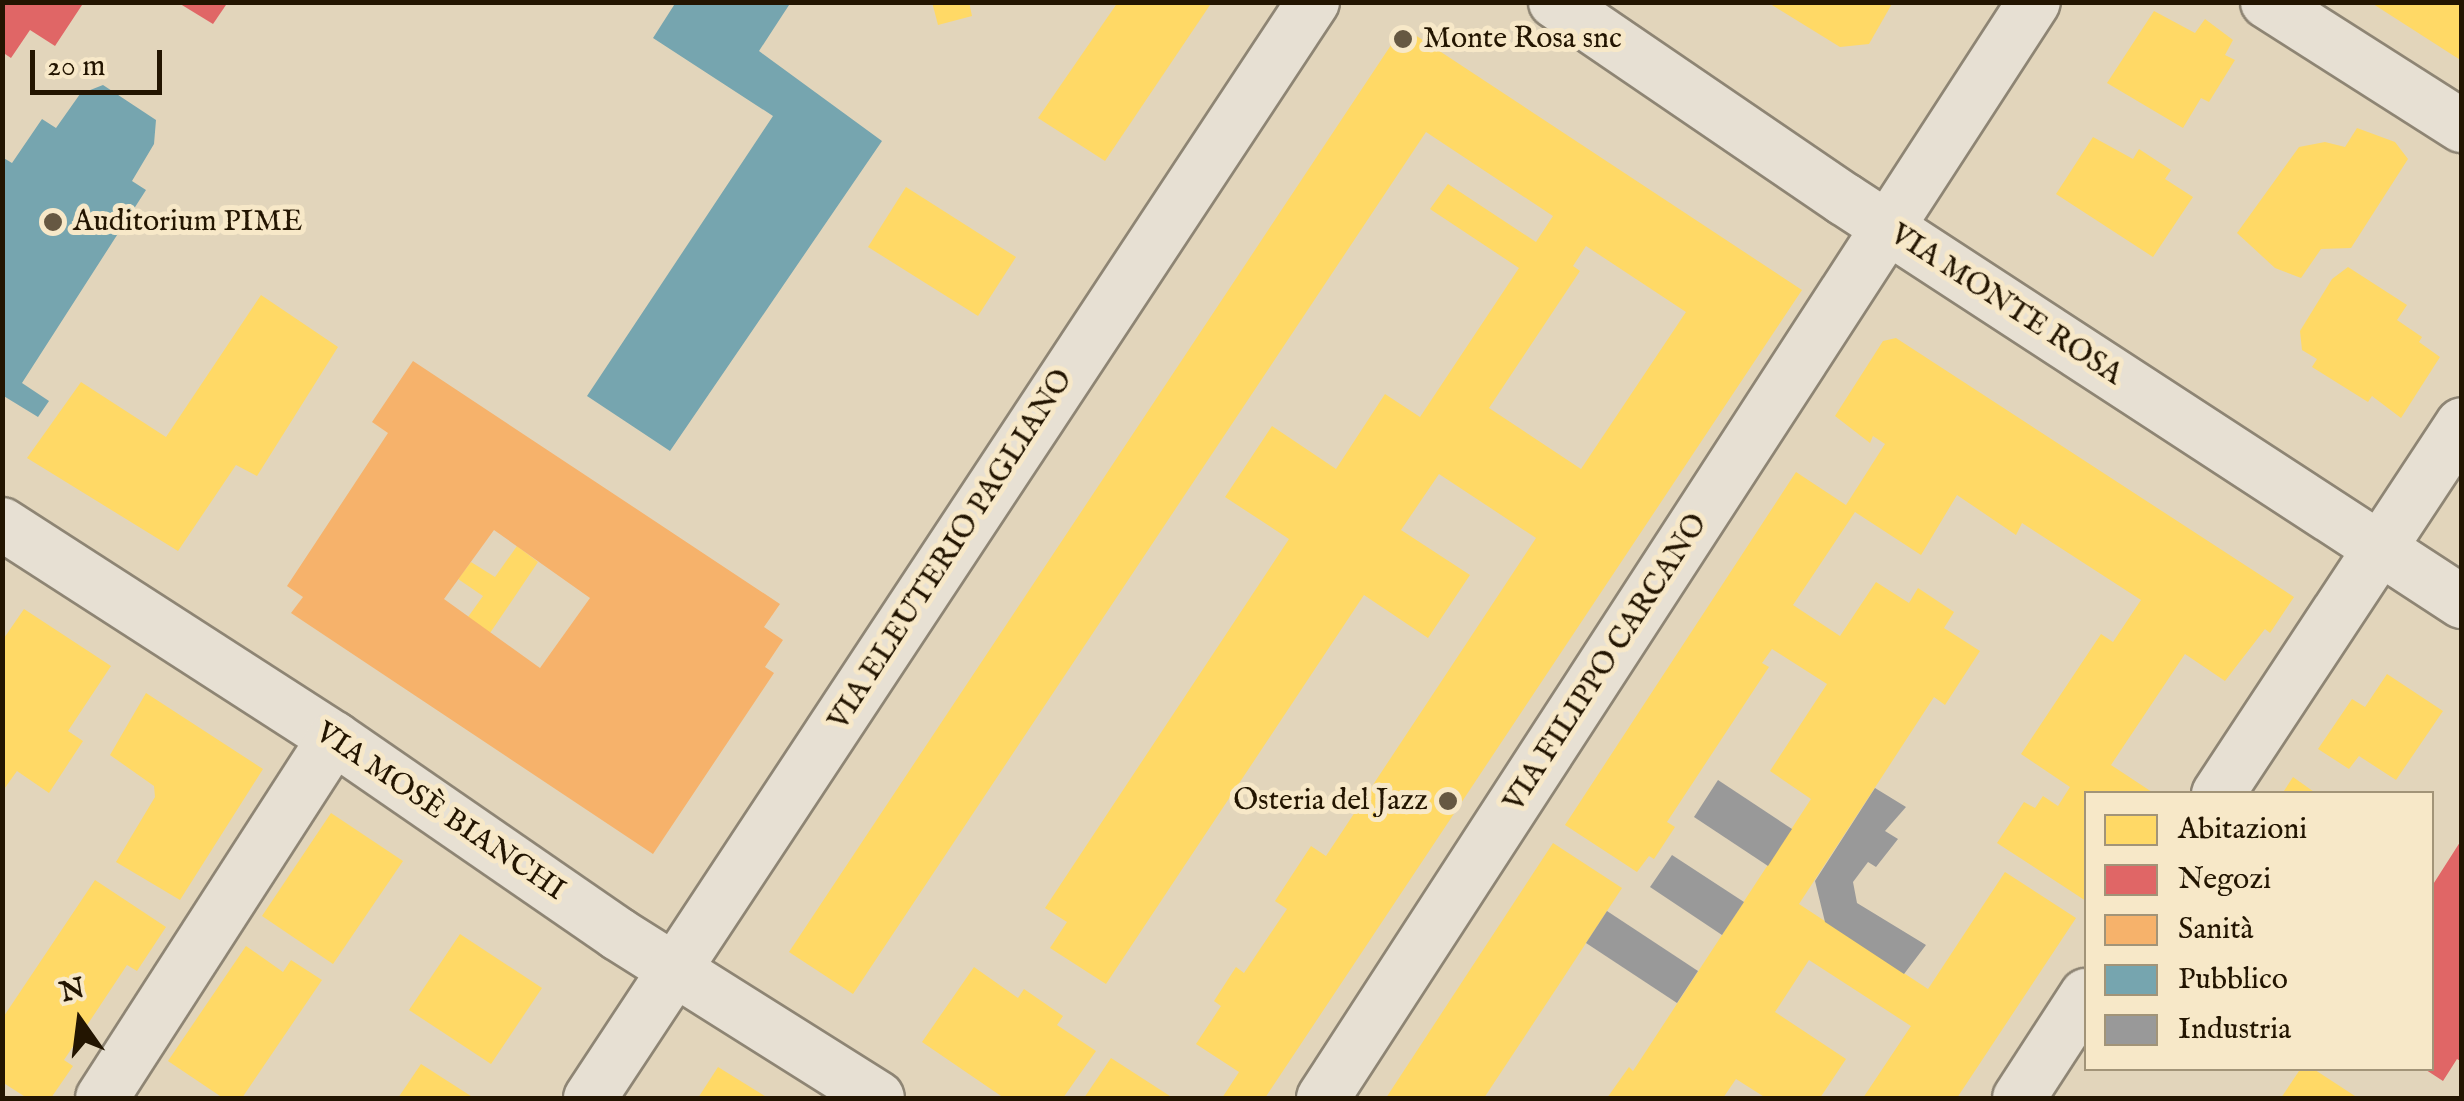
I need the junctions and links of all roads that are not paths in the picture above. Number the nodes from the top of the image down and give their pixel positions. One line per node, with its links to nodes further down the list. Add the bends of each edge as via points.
1 (1314, 2): 13 (street, VIA ELEUTERIO PAGLIANO)
2 (1555, 2): 6 (street, VIA MONTE ROSA)
3 (2034, 2): 6 (street, VIA FILIPPO CARCANO)
4 (2267, 2): 5 (street)
5 (2462, 126)
6 (1888, 227): 9 (street, VIA MONTE ROSA); 18 (street, VIA FILIPPO CARCANO)
7 (2462, 424): 9 (street)
8 (9, 542): 11 (street, VIA MOSÈ BIANCHI)
9 (2379, 548): 10 (street, VIA MONTE ROSA); 12 (street)
10 (2462, 602)
11 (334, 738): 13 (street, VIA MOSÈ BIANCHI); 15 (street)
12 (2220, 791)
13 (674, 968): 16 (street, VIA ELEUTERIO PAGLIANO); 17 (street, VIA MOSÈ BIANCHI)
14 (2084, 998): 19 (street)
15 (102, 1098)
16 (590, 1098)
17 (878, 1098)
18 (1323, 1098)
19 (2019, 1098)

